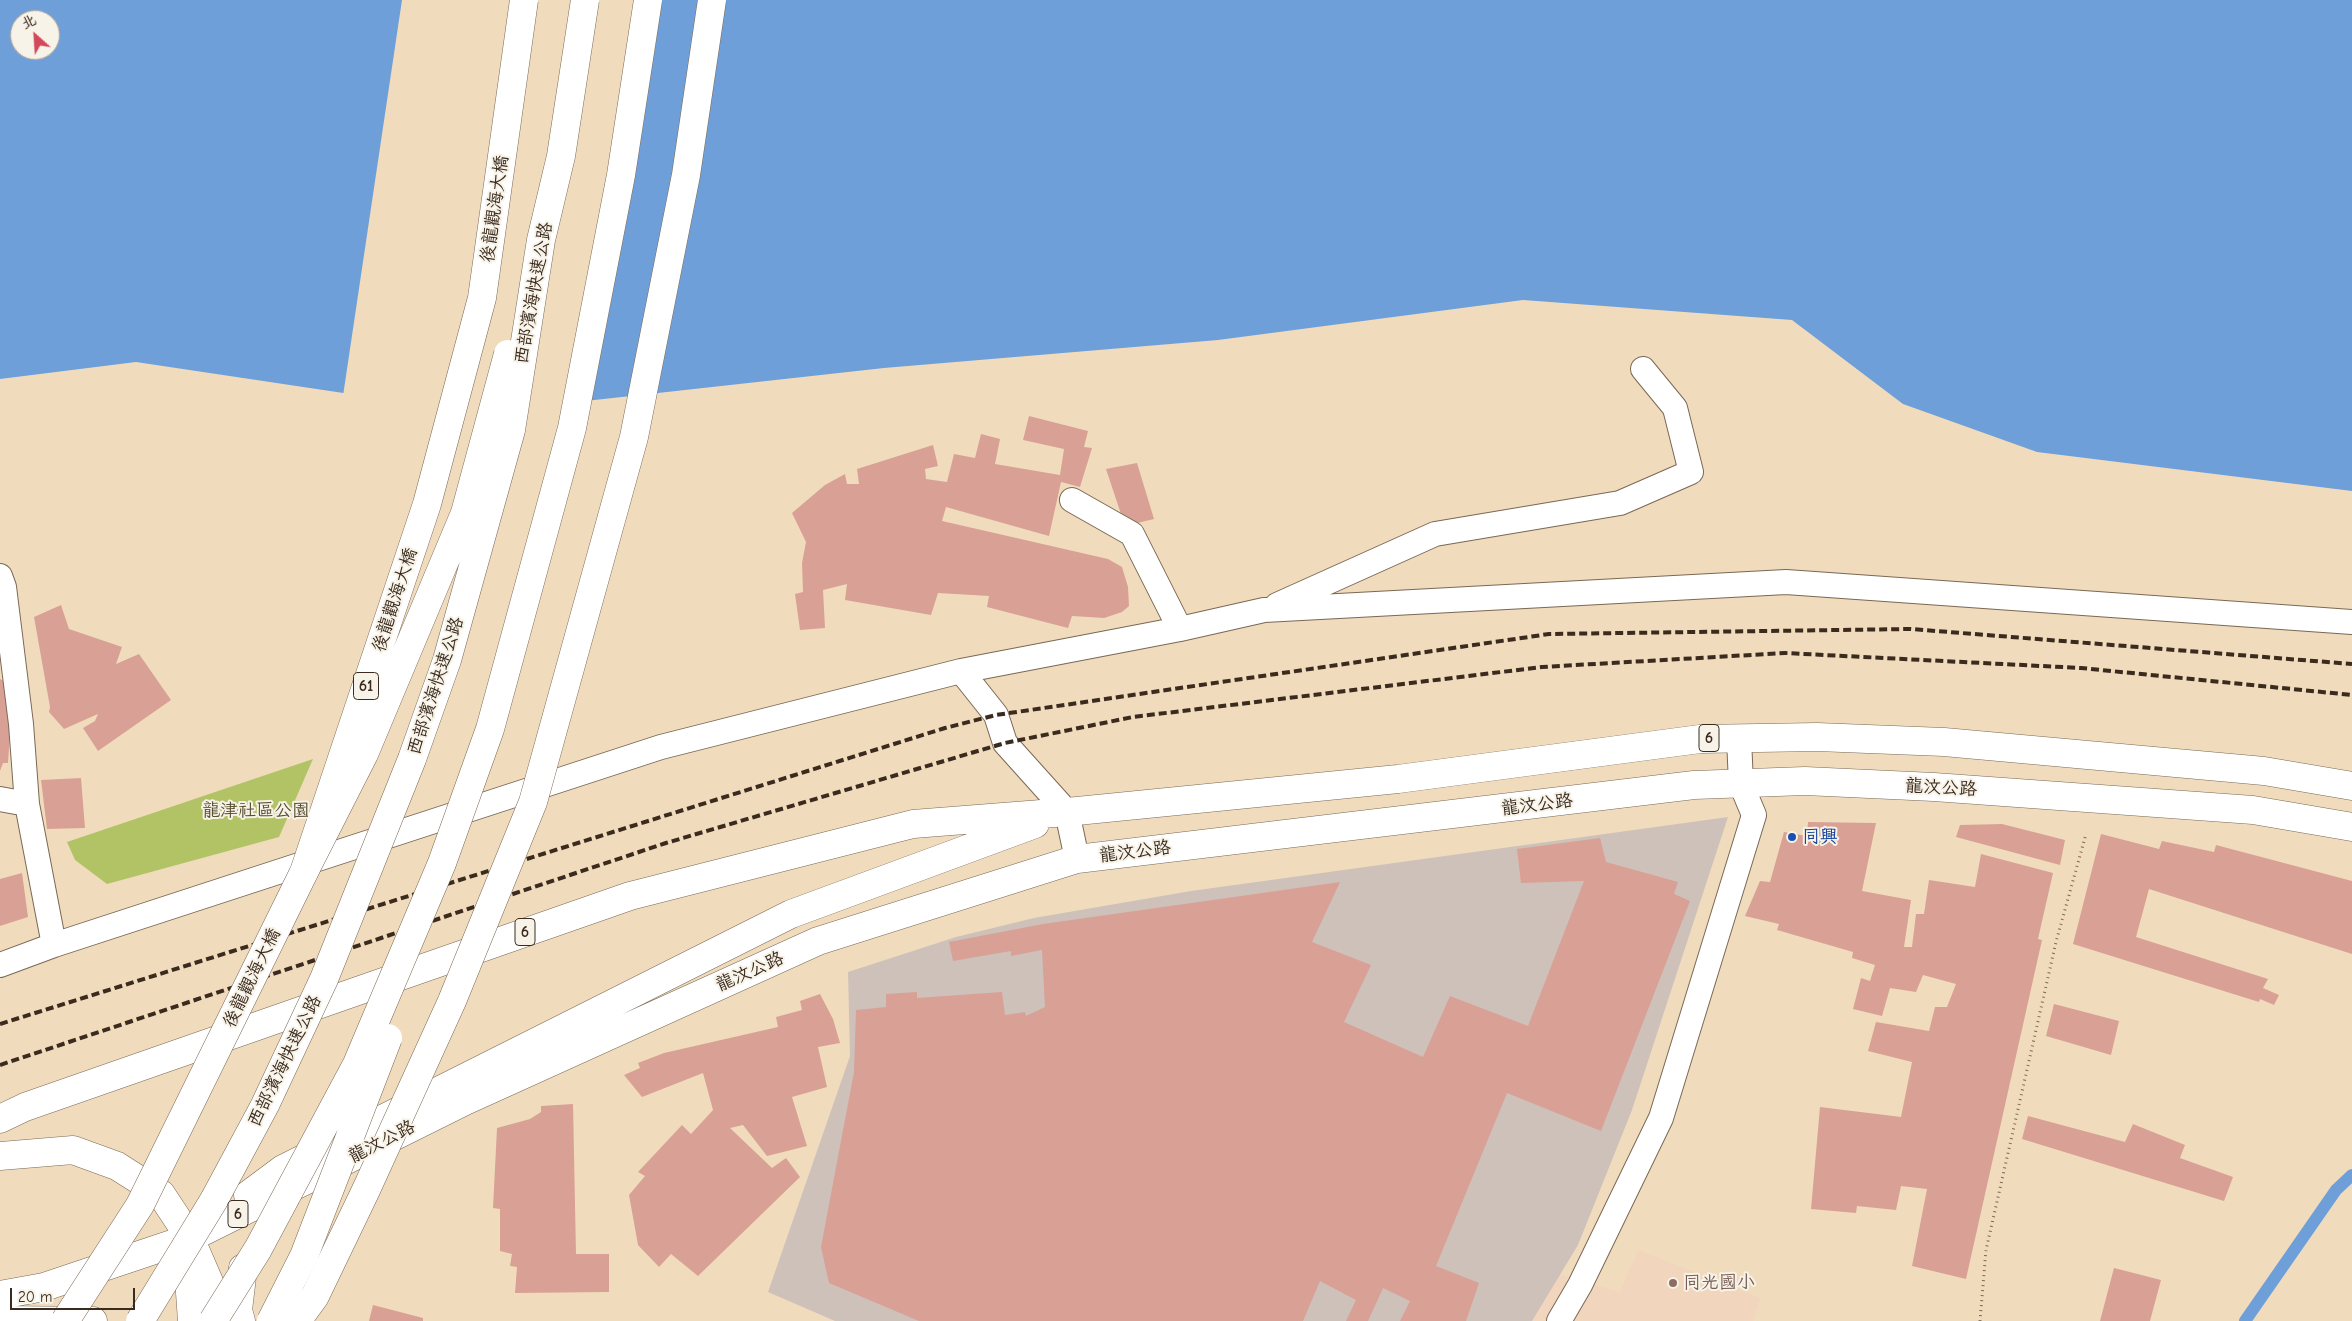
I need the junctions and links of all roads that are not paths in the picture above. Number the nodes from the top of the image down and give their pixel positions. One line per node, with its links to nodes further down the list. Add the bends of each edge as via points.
1 (524, 0): 22 (main road, 後龍觀海大橋 / 61, bridge, via 482,298 427,504)
2 (585, 0): 5 (main road, 西部濱海快速公路, bridge, via 561,156)
3 (648, 0): 21 (main road, bridge, via 621,175 572,428 490,729)
4 (712, 0): 39 (main road, bridge, via 686,175 634,436 533,802 452,1001 383,1154 315,1296)
5 (541, 240): 22 (main road, bridge, via 465,513 364,754); 33 (main road, 西部濱海快速公路, bridge, via 511,430 447,660 412,759 324,979 264,1105 214,1200)
6 (1642, 370): 9 (lane, via 1675,408 1690,472 1620,503 1435,534)
7 (1072, 500): 11 (lane, via 1132,534)
8 (0, 576): 17 (lane, via 20,714)
9 (1264, 610): 10 (lane, via 1786,582); 11 (lane)
10 (2352, 622)
11 (1180, 629): 12 (lane)
12 (960, 671): 18 (lane, via 996,716 1005,743); 23 (lane, via 661,747)
13 (1739, 738): 14 (lane); 15 (main road, 6, via 1944,742 2264,771); 18 (main road, 6, via 1700,739 1398,779)
14 (1741, 784): 19 (main road, 龍汶公路 / 6, via 1815,782 1934,787 2254,810); 20 (main road, 龍汶公路 / 6, via 1694,785); 40 (lane, via 1754,815 1661,1118 1580,1286)
15 (2352, 786)
16 (0, 799): 17 (lane)
17 (27, 804): 23 (lane)
18 (1067, 812): 20 (lane); 26 (main road, 6, via 913,824 630,896 25,1107); 28 (main road, via 791,914 282,1169)
19 (2352, 827)
20 (1077, 859): 25 (main road, 龍汶公路 / 6, via 818,941)
21 (442, 863): 35 (main road, bridge, via 357,1064 258,1249); 38 (main road, bridge, via 390,1033 304,1256)
22 (304, 872): 31 (main road, 後龍觀海大橋 / 61, bridge, via 140,1205)
23 (54, 945): 24 (lane)
24 (0, 965)
25 (465, 1101): 28 (main road, 龍汶公路 / 6); 37 (main road, via 284,1213 244,1261 238,1310)
26 (0, 1119)
27 (0, 1156): 28 (main road, via 73,1150 117,1166 161,1194)
28 (190, 1238): 29 (main road, 龍汶公路 / 6, via 44,1287); 34 (main road); 36 (main road)
29 (0, 1295)
30 (0, 1320): 32 (main road)
31 (65, 1321)
32 (92, 1321)
33 (140, 1321)
34 (192, 1321)
35 (213, 1321)
36 (226, 1321)
37 (242, 1321)
38 (272, 1321)
39 (297, 1321)
40 (1559, 1321)

